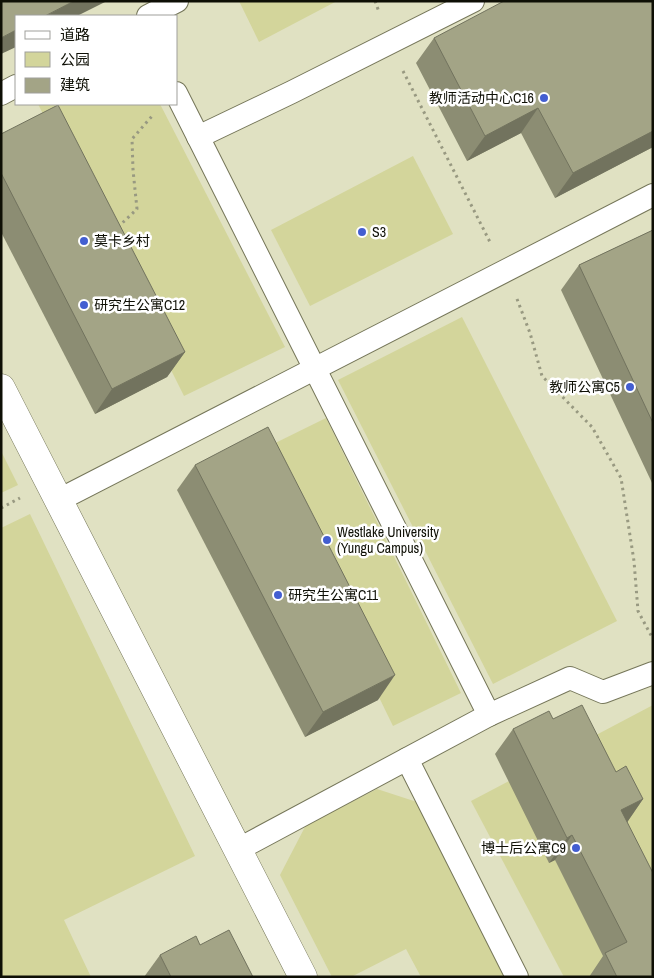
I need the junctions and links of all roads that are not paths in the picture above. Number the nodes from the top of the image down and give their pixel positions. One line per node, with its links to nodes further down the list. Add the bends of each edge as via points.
1 (178, 1): 3 (lane)
2 (474, 1): 6 (lane)
3 (150, 15)
4 (15, 87): 7 (lane)
5 (268, 92): 6 (lane)
6 (292, 92): 9 (lane)
7 (1, 94)
8 (178, 98): 9 (lane)
9 (198, 137): 11 (lane)
10 (653, 195): 11 (lane)
11 (315, 368): 13 (lane); 15 (lane)
12 (1, 388): 13 (street)
13 (59, 500): 17 (street)
14 (653, 673): 15 (lane, via 603,692 570,678)
15 (489, 715): 16 (lane)
16 (407, 759): 17 (lane); 19 (lane)
17 (239, 849): 18 (street)
18 (303, 977)
19 (517, 977)

